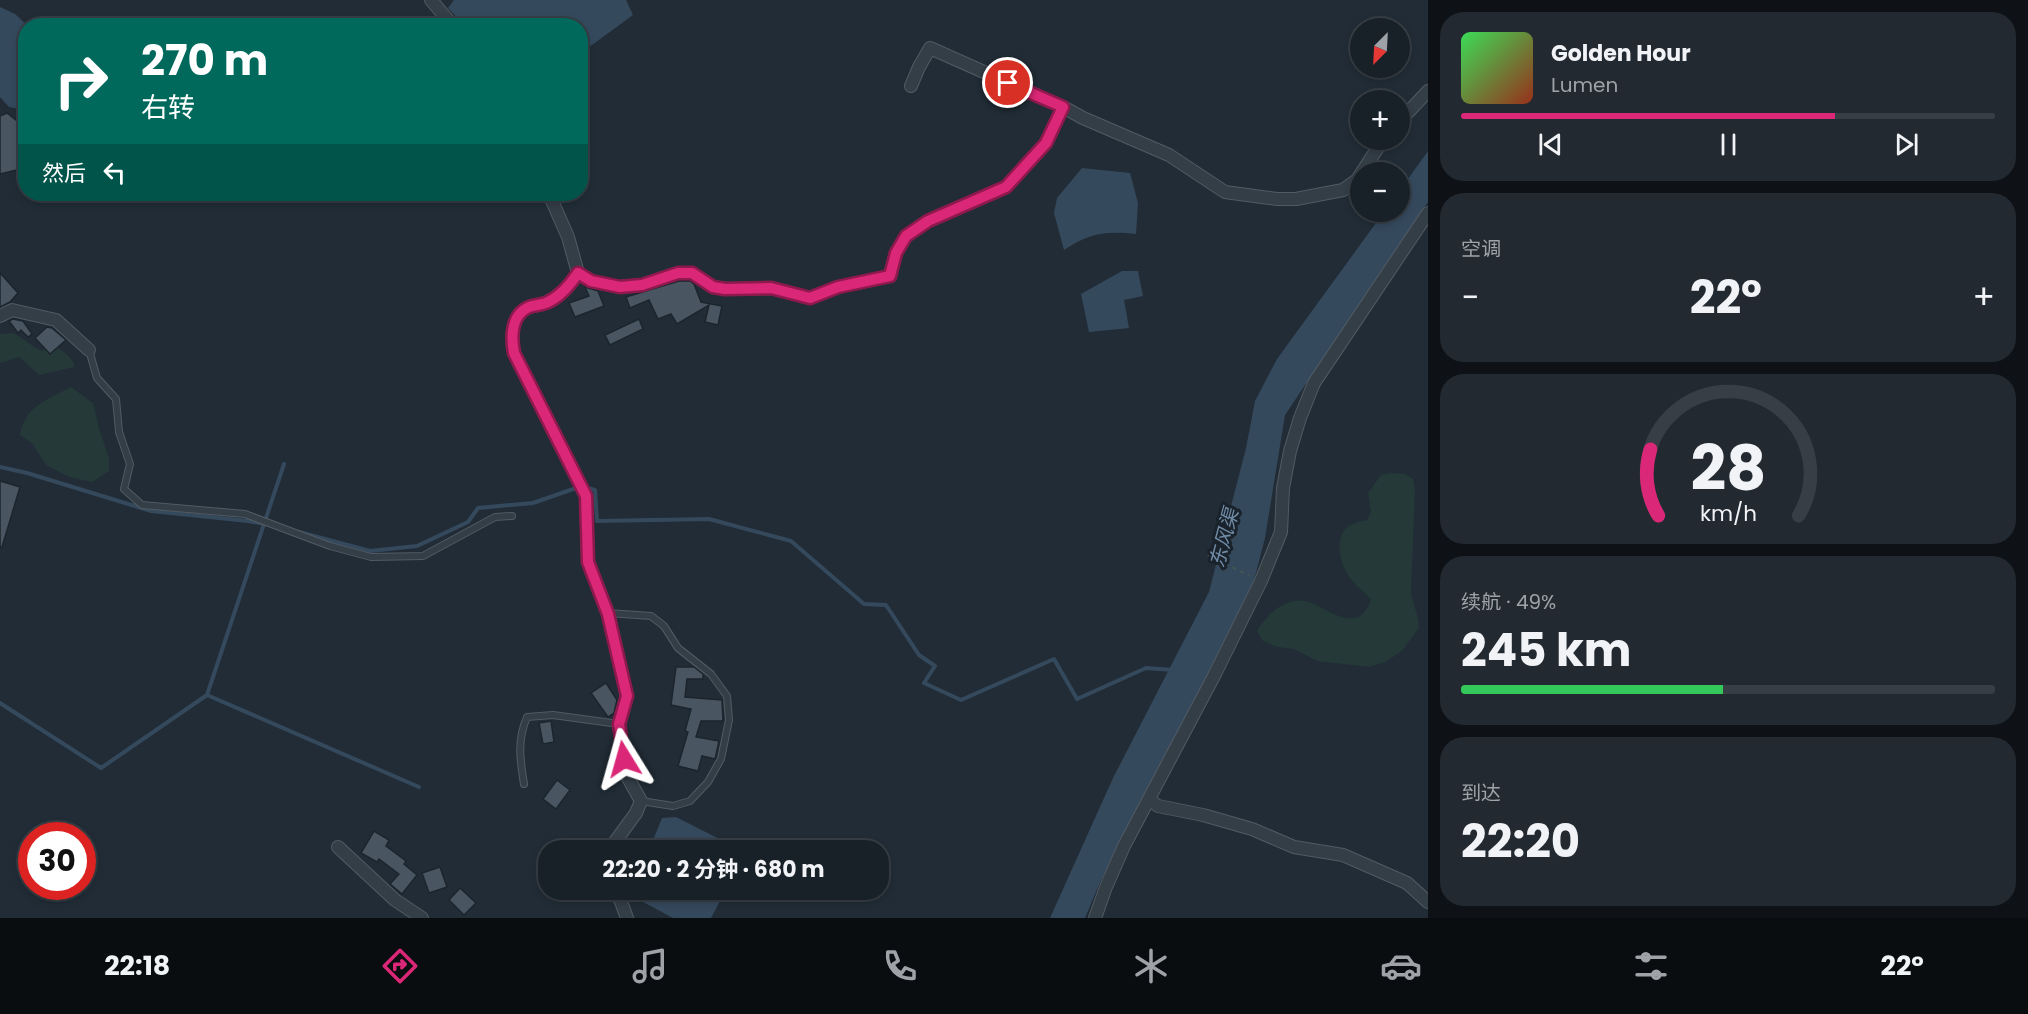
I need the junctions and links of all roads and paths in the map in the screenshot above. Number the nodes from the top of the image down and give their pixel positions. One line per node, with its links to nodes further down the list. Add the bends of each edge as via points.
1 (430, 0): 2 (street)
2 (446, 18)
3 (911, 86): 5 (street, via 930,48)
4 (1428, 91): 6 (street)
5 (1063, 107): 7 (street, via 1169,155 1225,192 1296,199 1343,190); 10 (street, via 1046,143 1006,187 928,221 906,236 890,276 838,287 810,298 771,288 713,287 692,273 620,287 591,281)
6 (1410, 110)
7 (1350, 185)
8 (552, 201): 10 (street)
9 (1428, 213): 15 (street, via 1314,382 1290,451 1281,532)
10 (578, 273): 16 (street, via 568,288 548,302 527,308 516,320 511,337 514,353 583,488 588,562)
11 (0, 316): 12 (street, via 12,310 56,320)
12 (89, 350): 13 (lane, via 98,378 116,399 119,432 130,464 124,489 142,505 245,514 371,557 423,556 495,517)
13 (512, 516)
14 (1208, 555): 15 (path)
15 (1261, 580): 19 (street)
16 (608, 614): 17 (street, via 627,696); 20 (lane, via 651,616 678,648 711,674 727,696 729,720 721,759 708,782 690,801 673,806)
17 (619, 724): 18 (lane, via 553,715 527,717 520,732 519,752); 20 (street, via 627,776)
18 (524, 784)
19 (1150, 800): 24 (street, via 1158,806 1252,829 1294,847 1342,855 1407,883); 27 (street, via 1124,846)
20 (641, 801): 21 (street)
21 (616, 840)
22 (338, 847): 25 (street, via 396,900)
23 (620, 900): 26 (street)
24 (1428, 902)
25 (422, 918)
26 (627, 918)
27 (1095, 918)

